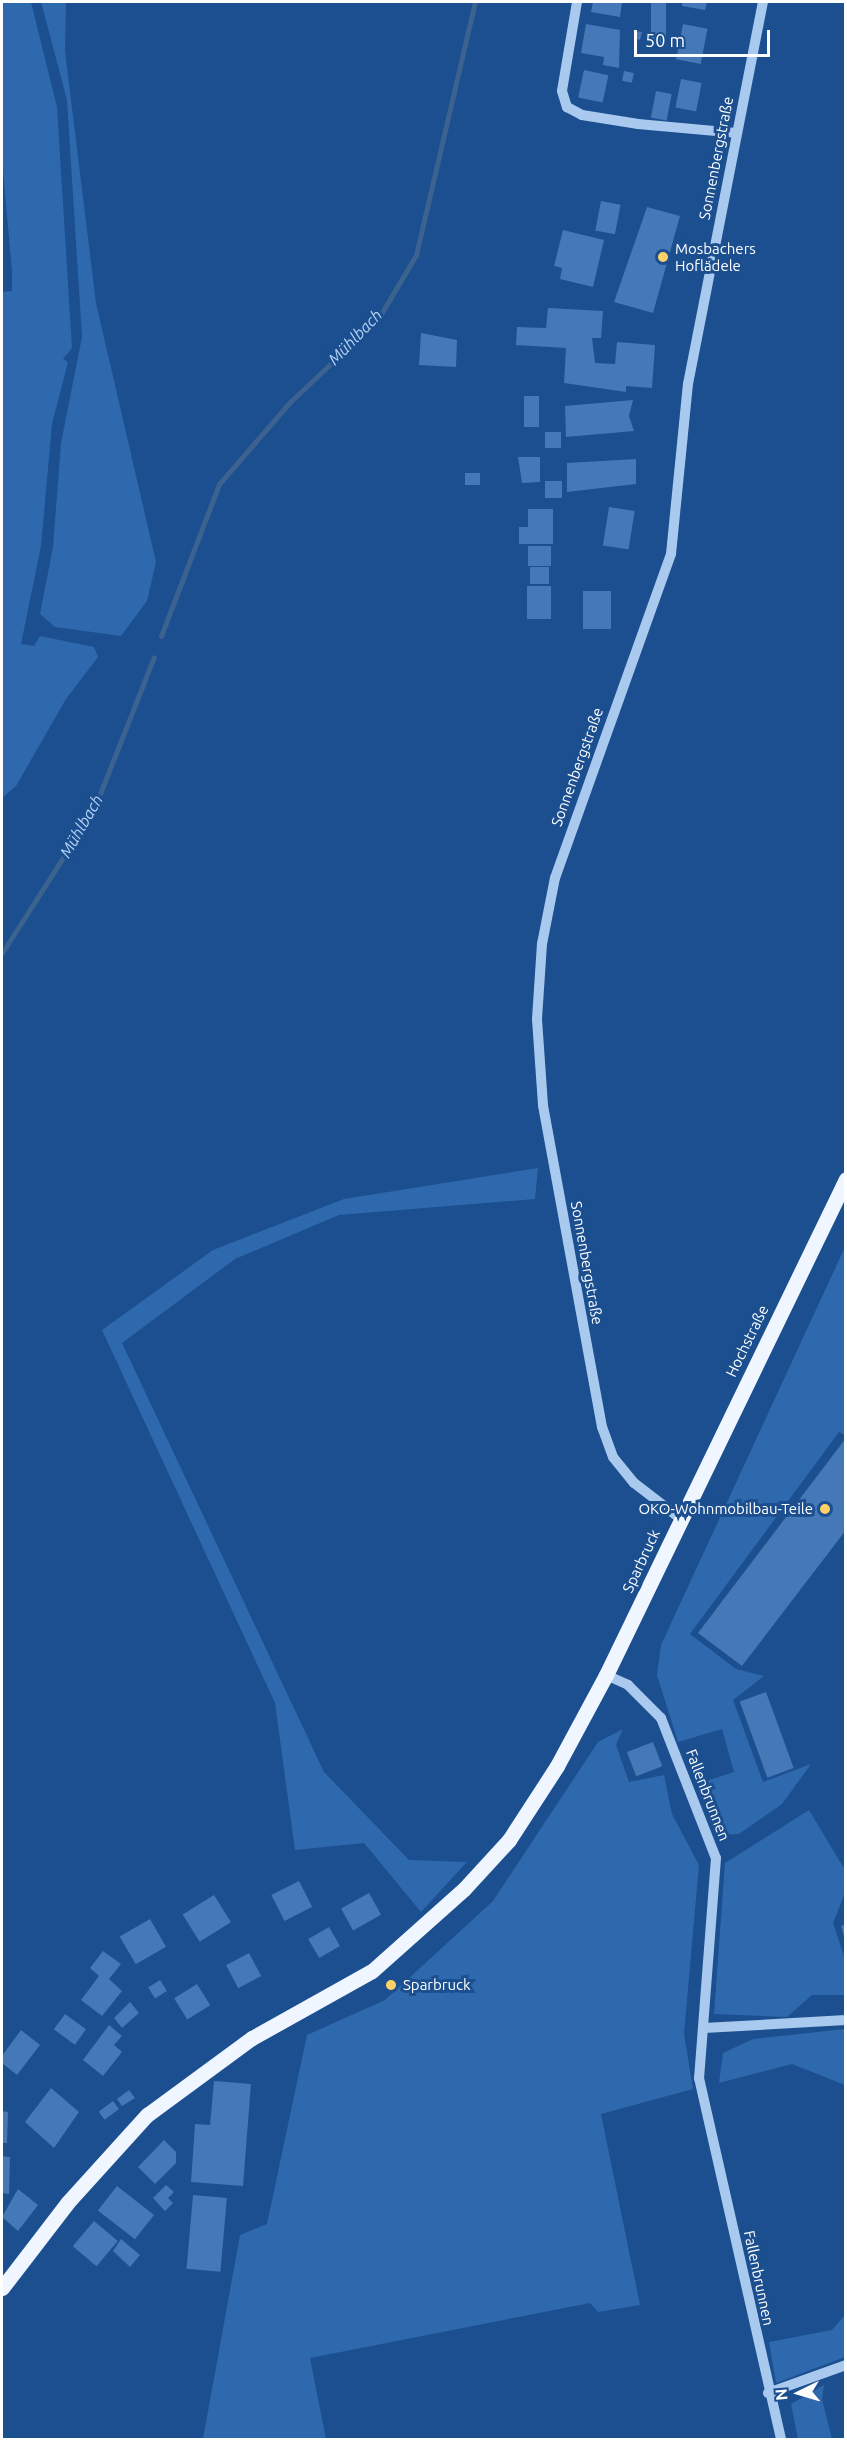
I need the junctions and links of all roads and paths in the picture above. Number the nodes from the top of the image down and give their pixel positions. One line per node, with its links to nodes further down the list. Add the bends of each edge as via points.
1 (577, 2): 3 (street, via 562,91 567,107 582,115 638,124)
2 (764, 2): 3 (street, Sonnenbergstraße)
3 (736, 133): 5 (street, Sonnenbergstraße, via 688,384 671,554 555,878 542,944 537,1018 543,1105 602,1427 613,1457 634,1483)
4 (846, 1179): 5 (main road, Hochstraße)
5 (681, 1519): 6 (main road, Sparbruck)
6 (606, 1675): 8 (street, Fallenbrunnen, via 628,1685 661,1718 716,1858); 9 (main road, Sparbruck, via 537,1799 465,1890 372,1971 252,2038 147,2115 68,2202)
7 (846, 2020): 8 (street)
8 (704, 2028): 11 (street, Fallenbrunnen, via 699,2078)
9 (2, 2287)
10 (846, 2365): 11 (street)
11 (768, 2392): 12 (street, Fallenbrunnen)
12 (781, 2439)

